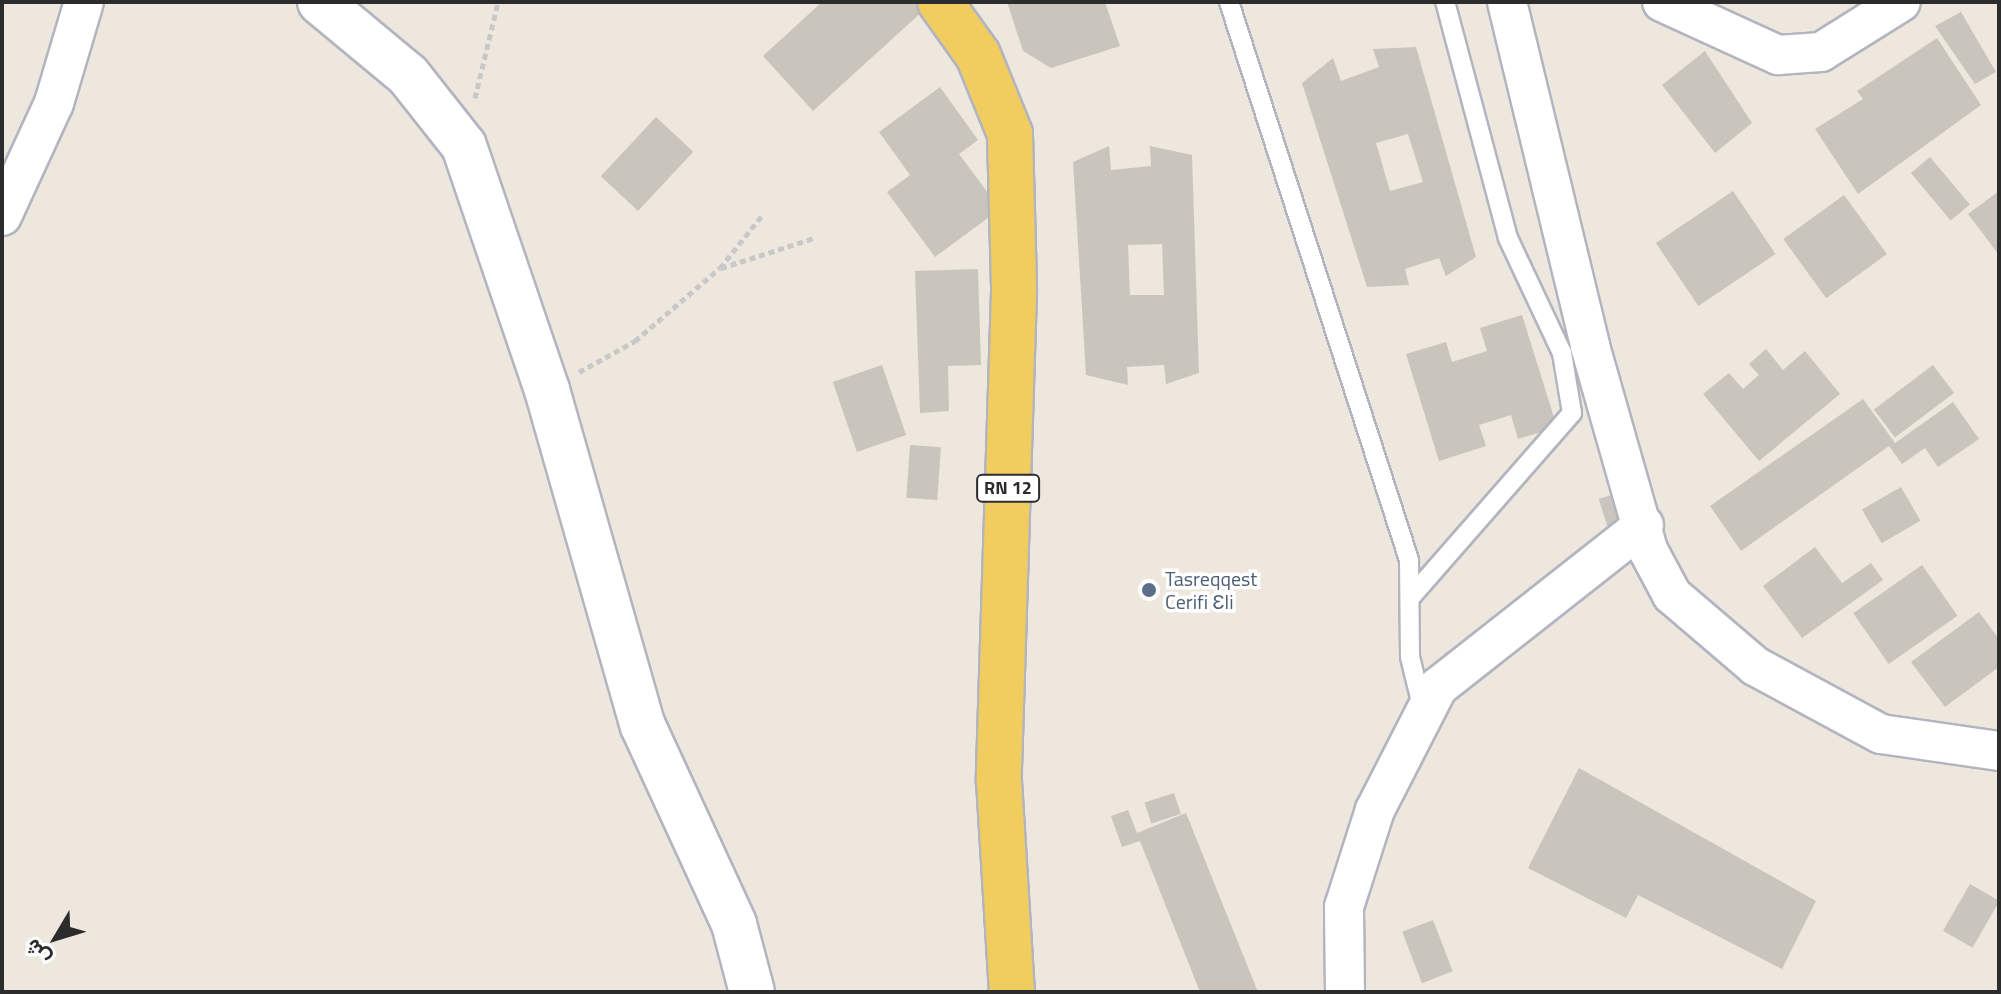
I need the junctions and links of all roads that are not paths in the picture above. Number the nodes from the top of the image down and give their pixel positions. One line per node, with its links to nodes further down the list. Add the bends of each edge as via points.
1 (84, 2): 9 (street, via 54,103)
2 (320, 2): 14 (street, via 408,75 464,146 547,390 643,726 734,924)
3 (940, 2): 15 (main road, RN 12, via 978,55 1010,134 1014,292 999,781)
4 (1229, 2): 11 (lane, via 1409,560)
5 (1445, 2): 11 (lane, via 1508,238 1562,353 1572,413)
6 (1507, 2): 10 (street, via 1590,346)
7 (1662, 2): 8 (street, via 1778,55 1821,52)
8 (1901, 2)
9 (2, 216)
10 (1644, 525): 12 (street, via 1438,687); 13 (street, via 1672,595 1755,666 1881,734)
11 (1410, 598): 12 (lane, via 1410,657)
12 (1424, 715): 16 (street, via 1375,810 1344,907)
13 (1999, 751)
14 (752, 992)
15 (1012, 992)
16 (1345, 992)

